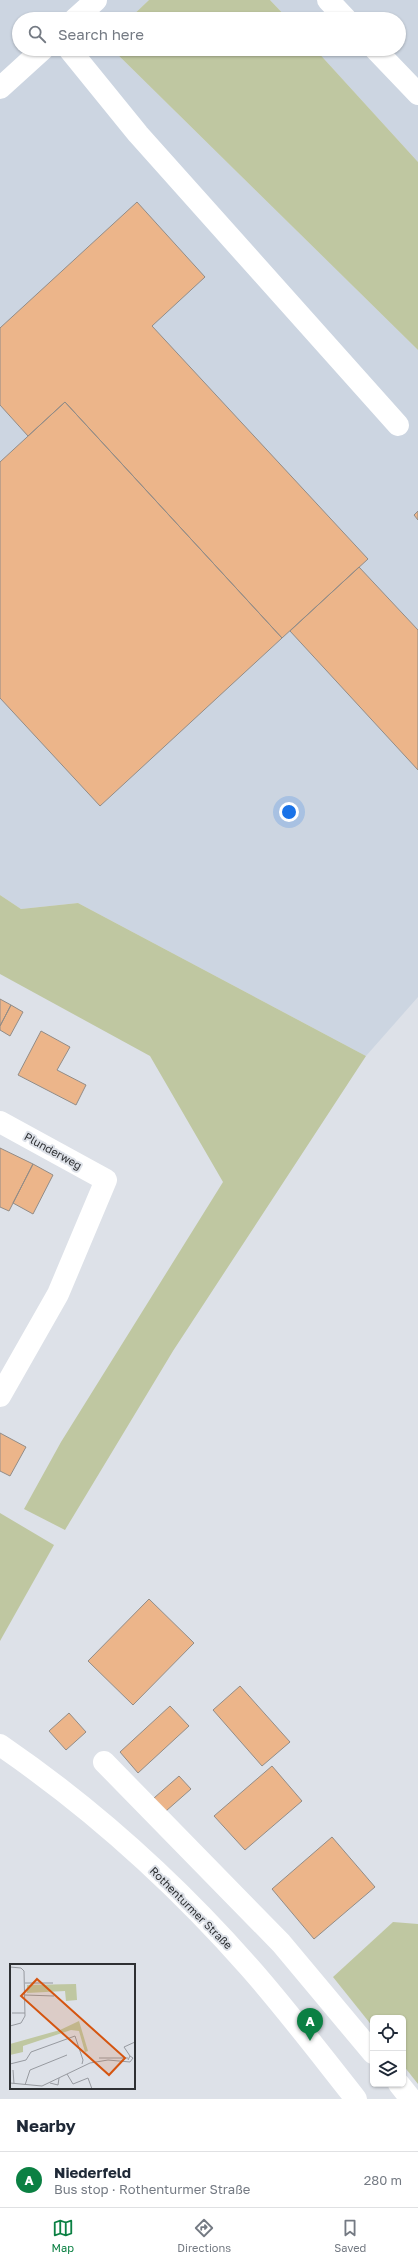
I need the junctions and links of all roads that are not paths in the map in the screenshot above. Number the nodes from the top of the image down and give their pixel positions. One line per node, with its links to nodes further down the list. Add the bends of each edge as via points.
1 (96, 0): 3 (street)
2 (328, 0): 4 (street)
3 (83, 12)
4 (339, 12)
5 (35, 56): 8 (street)
6 (75, 56): 10 (street, via 138,134)
7 (382, 56): 9 (street)
8 (0, 88)
9 (418, 94)
10 (398, 425)
11 (0, 1122): 12 (street, Plunderweg, via 106,1180 58,1294)
12 (0, 1396)
13 (0, 1745): 17 (street, Rothenturmer Straße, via 109,1827 185,1900 249,1967)
14 (104, 1762): 15 (street, via 281,1943)
15 (371, 2051)
16 (402, 2087): 18 (street)
17 (356, 2099)
18 (412, 2099)

